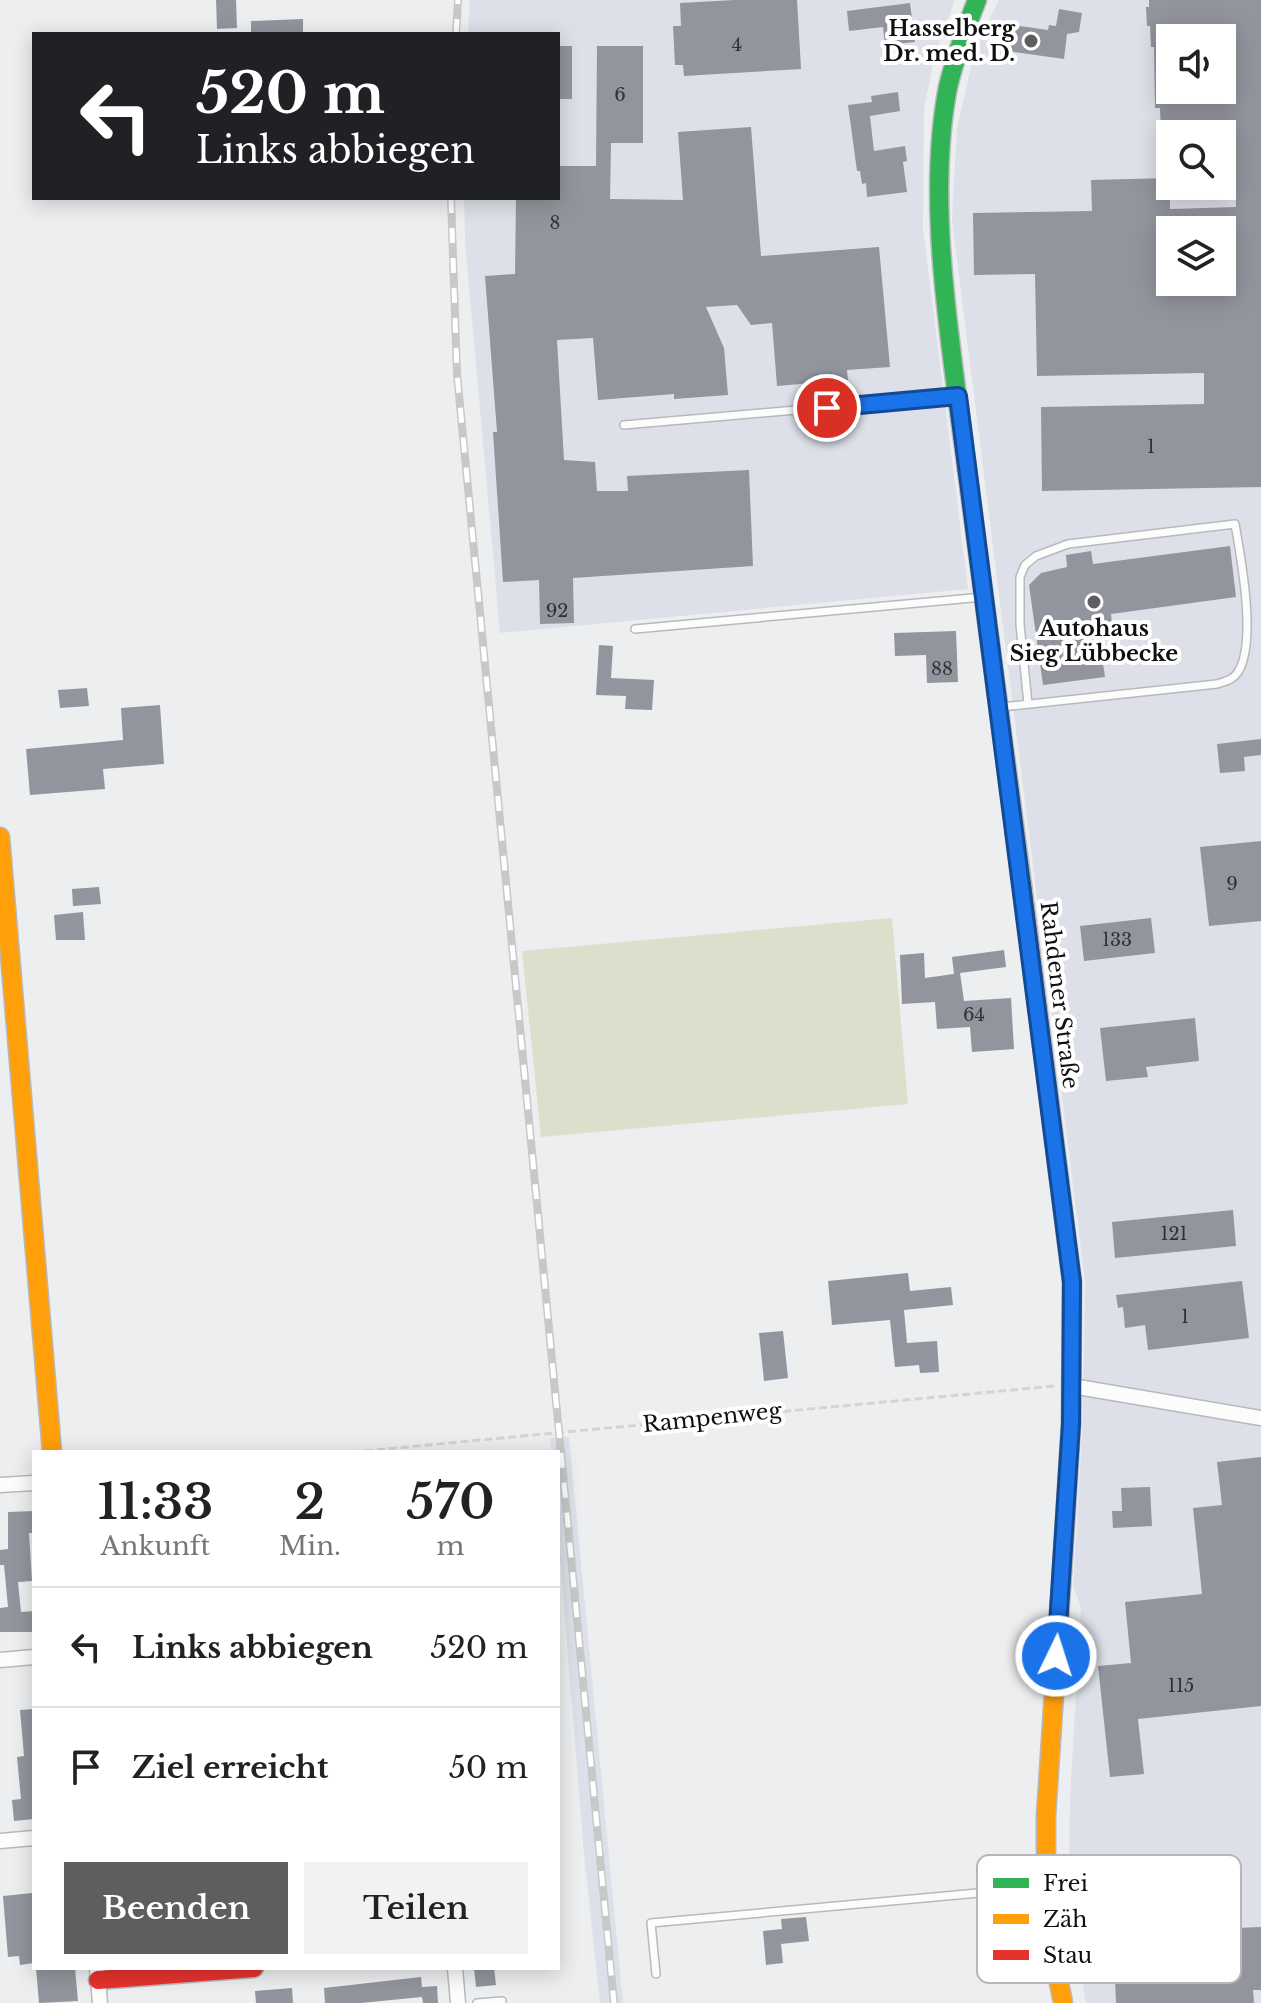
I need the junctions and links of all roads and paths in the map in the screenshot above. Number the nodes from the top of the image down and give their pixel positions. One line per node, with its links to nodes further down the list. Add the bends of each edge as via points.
1 (973, 4): 2 (street, Rahdener Straße, via 950,82 938,168)
2 (958, 396): 3 (lane); 4 (street, Rahdener Straße)
3 (624, 425)
4 (985, 597): 5 (lane); 7 (street, Rahdener Straße)
5 (635, 629)
6 (1028, 704): 6 (lane, via 1231,680 1245,654 1246,625 1235,524 1068,544 1025,565 1020,624); 7 (lane)
7 (999, 707): 9 (street, Rahdener Straße, via 1072,1282)
8 (0, 837): 11 (street)
9 (1072, 1386): 10 (street); 12 (path, Rampenweg); 19 (street, Rahdener Straße)
10 (1261, 1418)
11 (52, 1450)
12 (374, 1450)
13 (32, 1483): 14 (street)
14 (0, 1485)
15 (32, 1657): 16 (street)
16 (0, 1660)
17 (32, 1838): 18 (street)
18 (0, 1841)
19 (1047, 1855)
20 (977, 1893): 24 (lane, via 651,1923)
21 (202, 1970): 23 (street)
22 (455, 1970): 28 (street)
23 (98, 1974): 27 (street)
24 (656, 1974)
25 (1059, 1983): 30 (street, Rahdener Straße)
26 (502, 2001): 29 (lane)
27 (100, 2003)
28 (458, 2003)
29 (477, 2003)
30 (1063, 2003)

